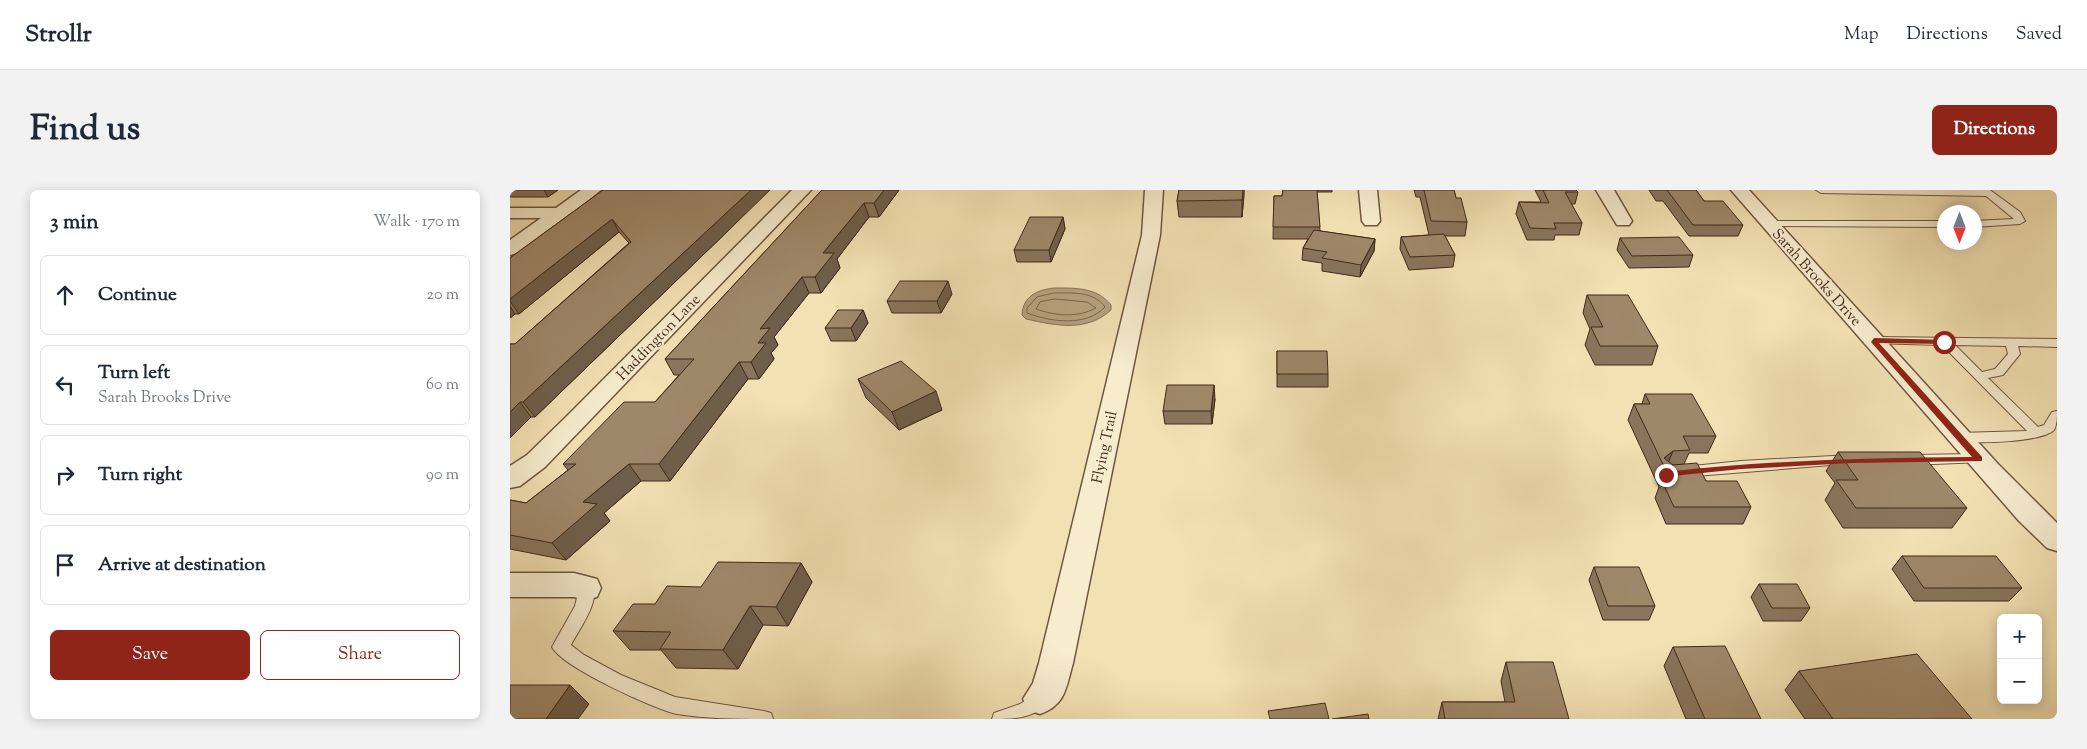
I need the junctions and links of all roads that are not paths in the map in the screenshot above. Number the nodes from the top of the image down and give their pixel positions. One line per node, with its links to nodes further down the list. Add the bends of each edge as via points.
1 (592, 190): 10 (street)
2 (802, 190): 29 (street, Haddington Lane, via 577,421 536,461)
3 (1154, 190): 33 (street, Flying Trail, via 1151,235 1052,680)
4 (1368, 190): 11 (street)
5 (1605, 190): 12 (street)
6 (1740, 190): 13 (street, Sarah Brooks Drive)
7 (1820, 190): 8 (lane)
8 (1986, 191): 14 (lane, via 2017,214 2020,221)
9 (511, 212): 10 (street)
10 (562, 212): 16 (street)
11 (1371, 220)
12 (1623, 221)
13 (1769, 223): 15 (lane); 17 (street, Sarah Brooks Drive)
14 (1982, 223)
15 (1937, 224)
16 (510, 249)
17 (1874, 340): 18 (lane); 24 (street, Sarah Brooks Drive)
18 (1944, 342): 19 (lane); 21 (lane)
19 (2011, 342): 20 (lane); 21 (lane, via 2014,354 1999,372)
20 (2057, 343)
21 (1980, 377): 23 (lane)
22 (2057, 415): 23 (lane, via 2049,428)
23 (2036, 433): 24 (lane, via 2027,436)
24 (1959, 437): 25 (street, Sarah Brooks Drive)
25 (1979, 459): 27 (lane); 30 (street, Sarah Brooks Drive)
26 (1862, 460): 28 (lane, via 1741,466)
27 (1898, 460)
28 (1666, 475)
29 (510, 479)
30 (2057, 540)
31 (510, 585): 32 (street, via 574,585)
32 (586, 588): 34 (lane, via 582,607 561,647 578,660 674,705)
33 (1040, 699): 35 (lane, via 1026,710)
34 (764, 719)
35 (1001, 719)

